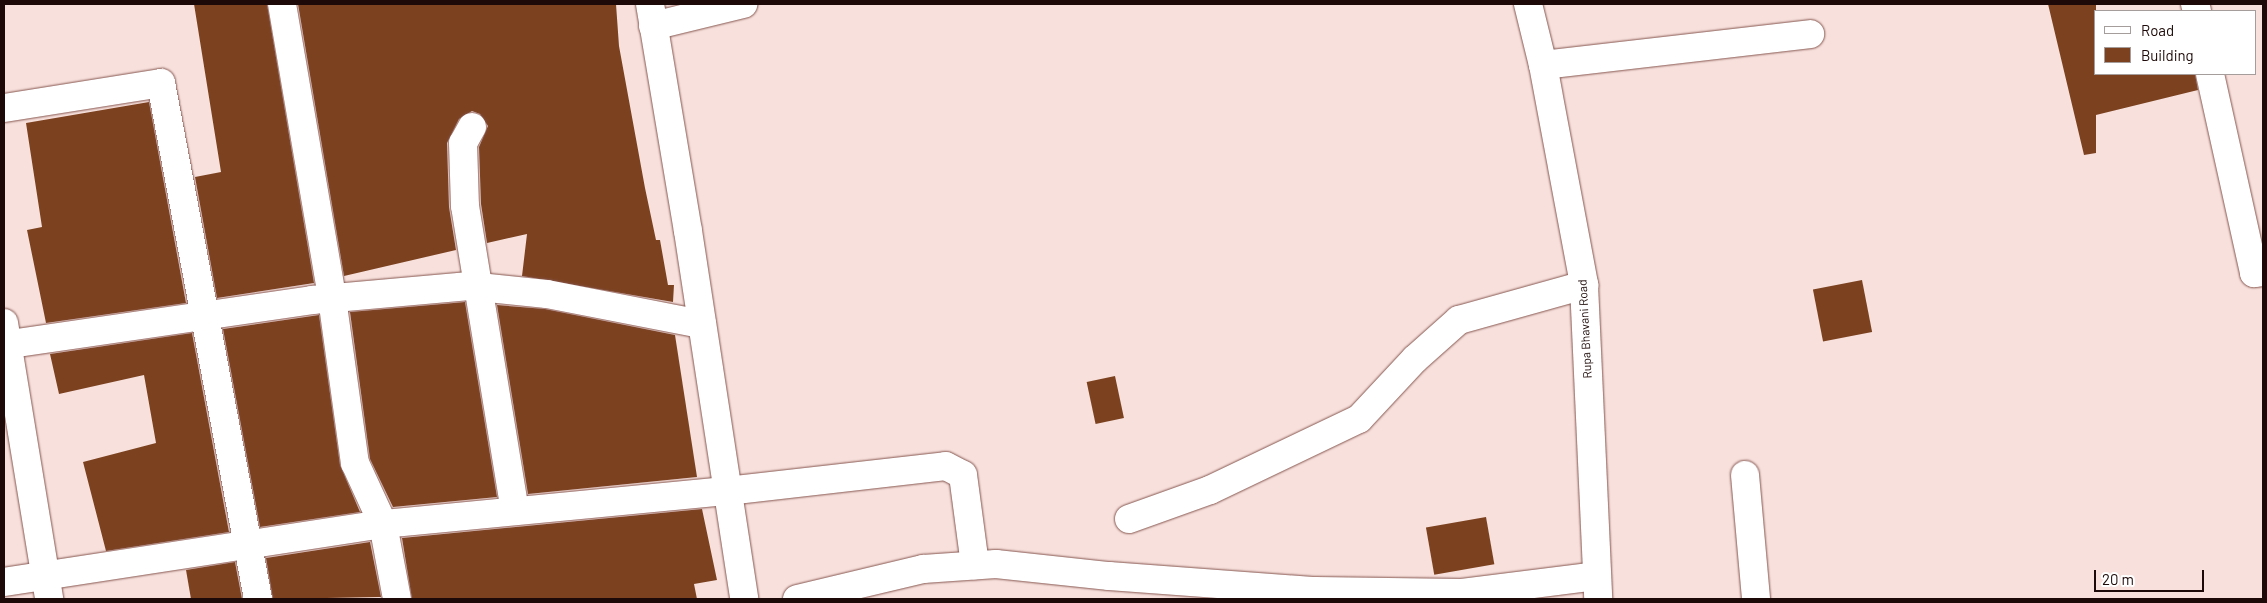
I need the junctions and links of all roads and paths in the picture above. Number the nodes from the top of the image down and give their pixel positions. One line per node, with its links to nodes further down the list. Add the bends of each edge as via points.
1 (282, 4): 13 (street)
2 (743, 4): 4 (street)
3 (1528, 4): 6 (street, Rupa Bhavani Road)
4 (652, 15): 15 (street)
5 (1810, 34): 6 (street)
6 (1543, 65): 11 (street, Rupa Bhavani Road)
7 (2210, 75): 10 (street, via 2254,274)
8 (4, 108): 14 (street, via 161,83)
9 (472, 126): 12 (street, via 463,144 465,206)
10 (2263, 272)
11 (1584, 285): 20 (street, via 1459,320 1415,360 1359,419 1210,490); 26 (street, Rupa Bhavani Road)
12 (478, 288): 13 (street); 15 (street, via 547,294); 19 (street)
13 (332, 298): 14 (street); 21 (street, via 355,463)
14 (206, 315): 16 (street); 22 (street)
15 (702, 324): 18 (street)
16 (5, 338): 25 (street)
17 (1745, 476): 31 (street)
18 (727, 492): 19 (street); 23 (street, via 946,466 963,475); 29 (street)
19 (515, 511): 21 (street)
20 (1129, 519)
21 (383, 524): 22 (street); 28 (street)
22 (248, 544): 25 (street); 27 (street)
23 (975, 565): 26 (street, via 996,564 1315,591 1462,592); 30 (street, via 923,569)
24 (4, 582): 25 (street)
25 (47, 588)
26 (1597, 588)
27 (258, 599)
28 (397, 599)
29 (744, 599)
30 (798, 599)
31 (1756, 599)

